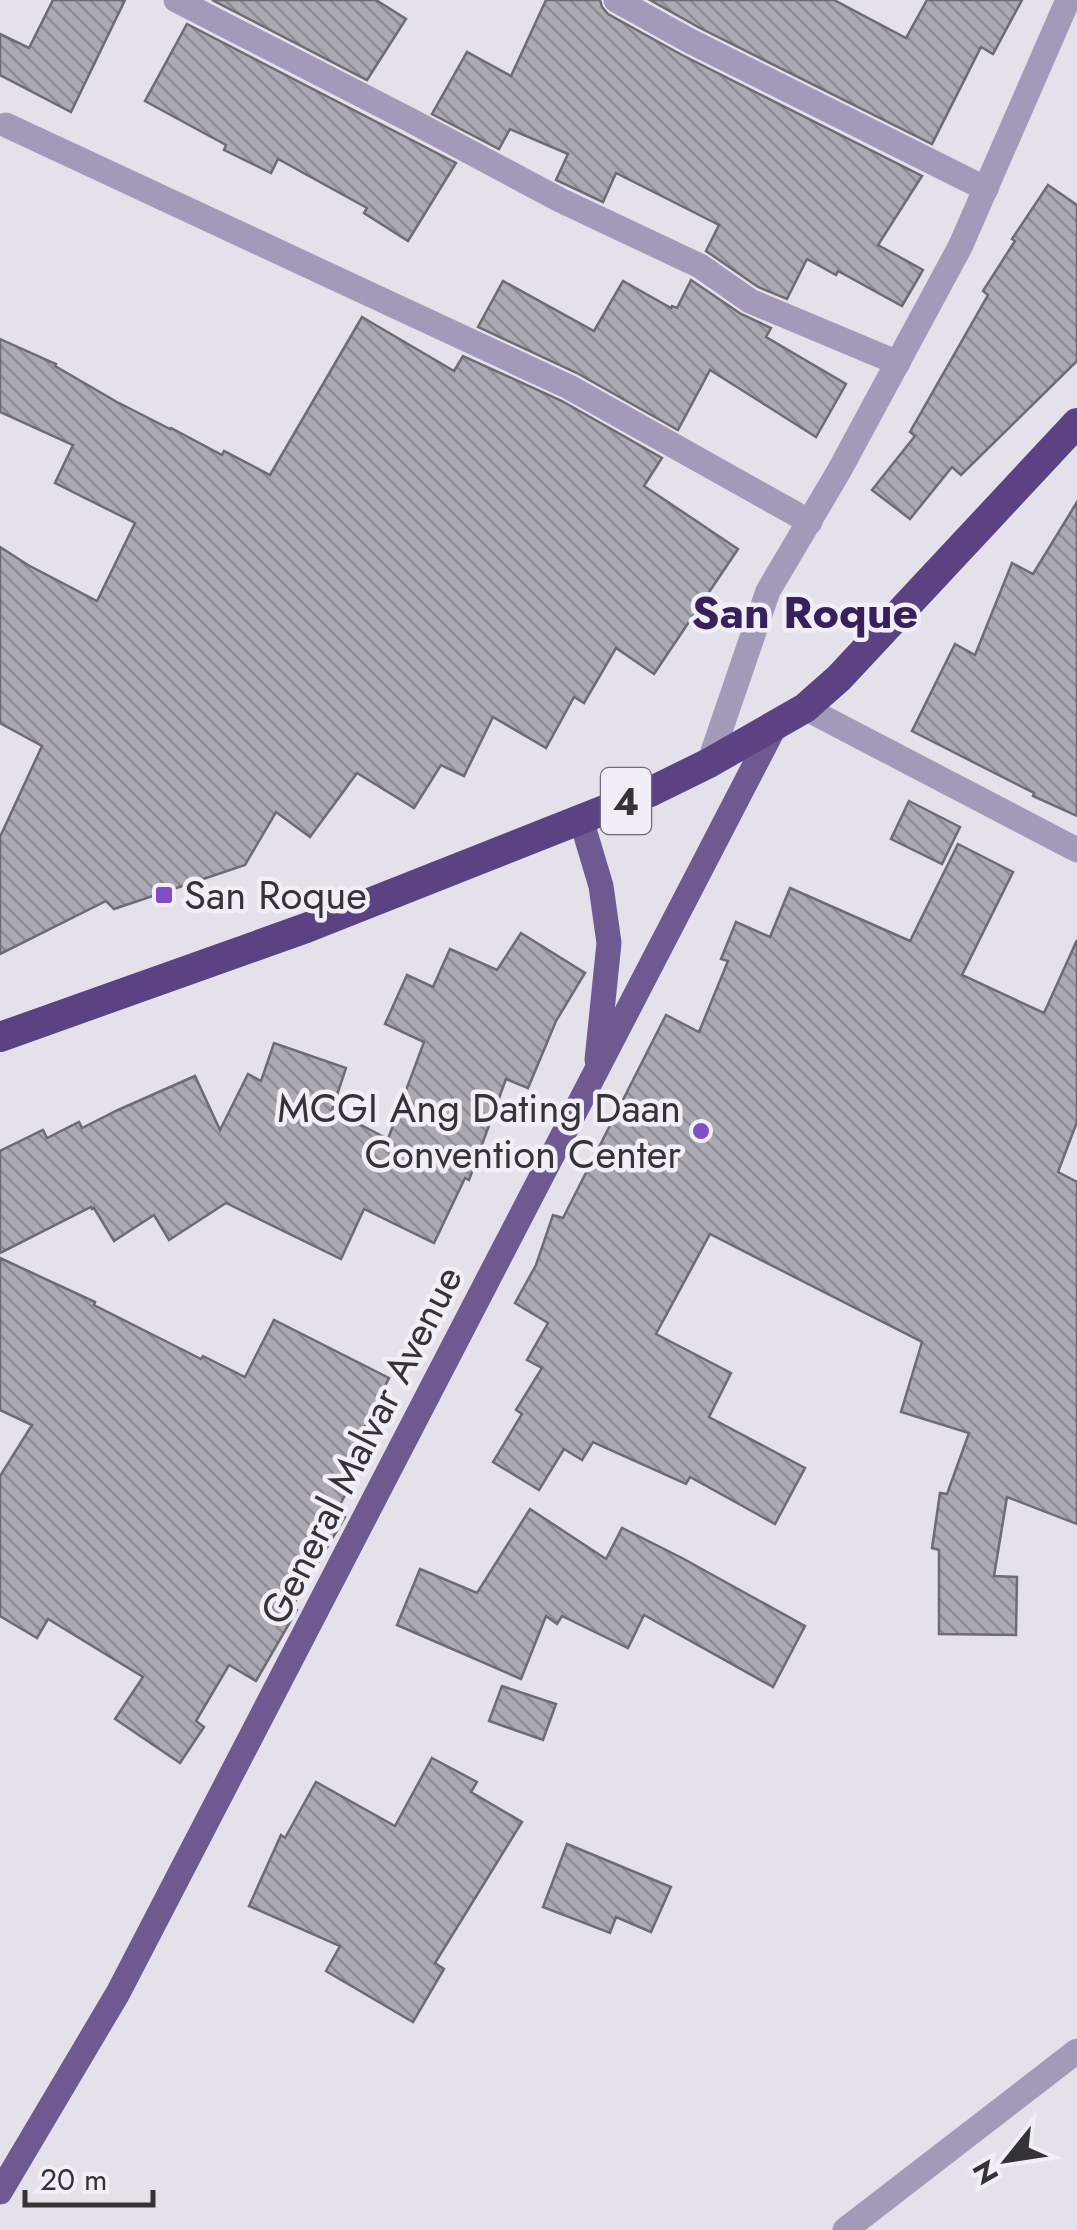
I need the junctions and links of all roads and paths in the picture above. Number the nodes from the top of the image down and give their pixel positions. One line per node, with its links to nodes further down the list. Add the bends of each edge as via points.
1 (176, 0): 6 (street, via 700,266 750,301)
2 (616, 0): 5 (street)
3 (1068, 0): 5 (street)
4 (6, 125): 8 (street, via 569,386)
5 (986, 189): 6 (street)
6 (898, 363): 8 (street)
7 (1077, 422): 9 (highway, 4)
8 (810, 522): 11 (street, via 768,591)
9 (804, 708): 10 (highway, 4); 13 (street)
10 (775, 726): 11 (highway, 4); 15 (main road, General Malvar Avenue)
11 (709, 763): 12 (highway, 4)
12 (581, 819): 14 (highway, 4, via 306,928); 15 (main road, via 609,943)
13 (1077, 850)
14 (0, 1037)
15 (596, 1073): 17 (main road, General Malvar Avenue, via 118,1993)
16 (1077, 2050): 18 (street)
17 (0, 2192)
18 (845, 2230)

